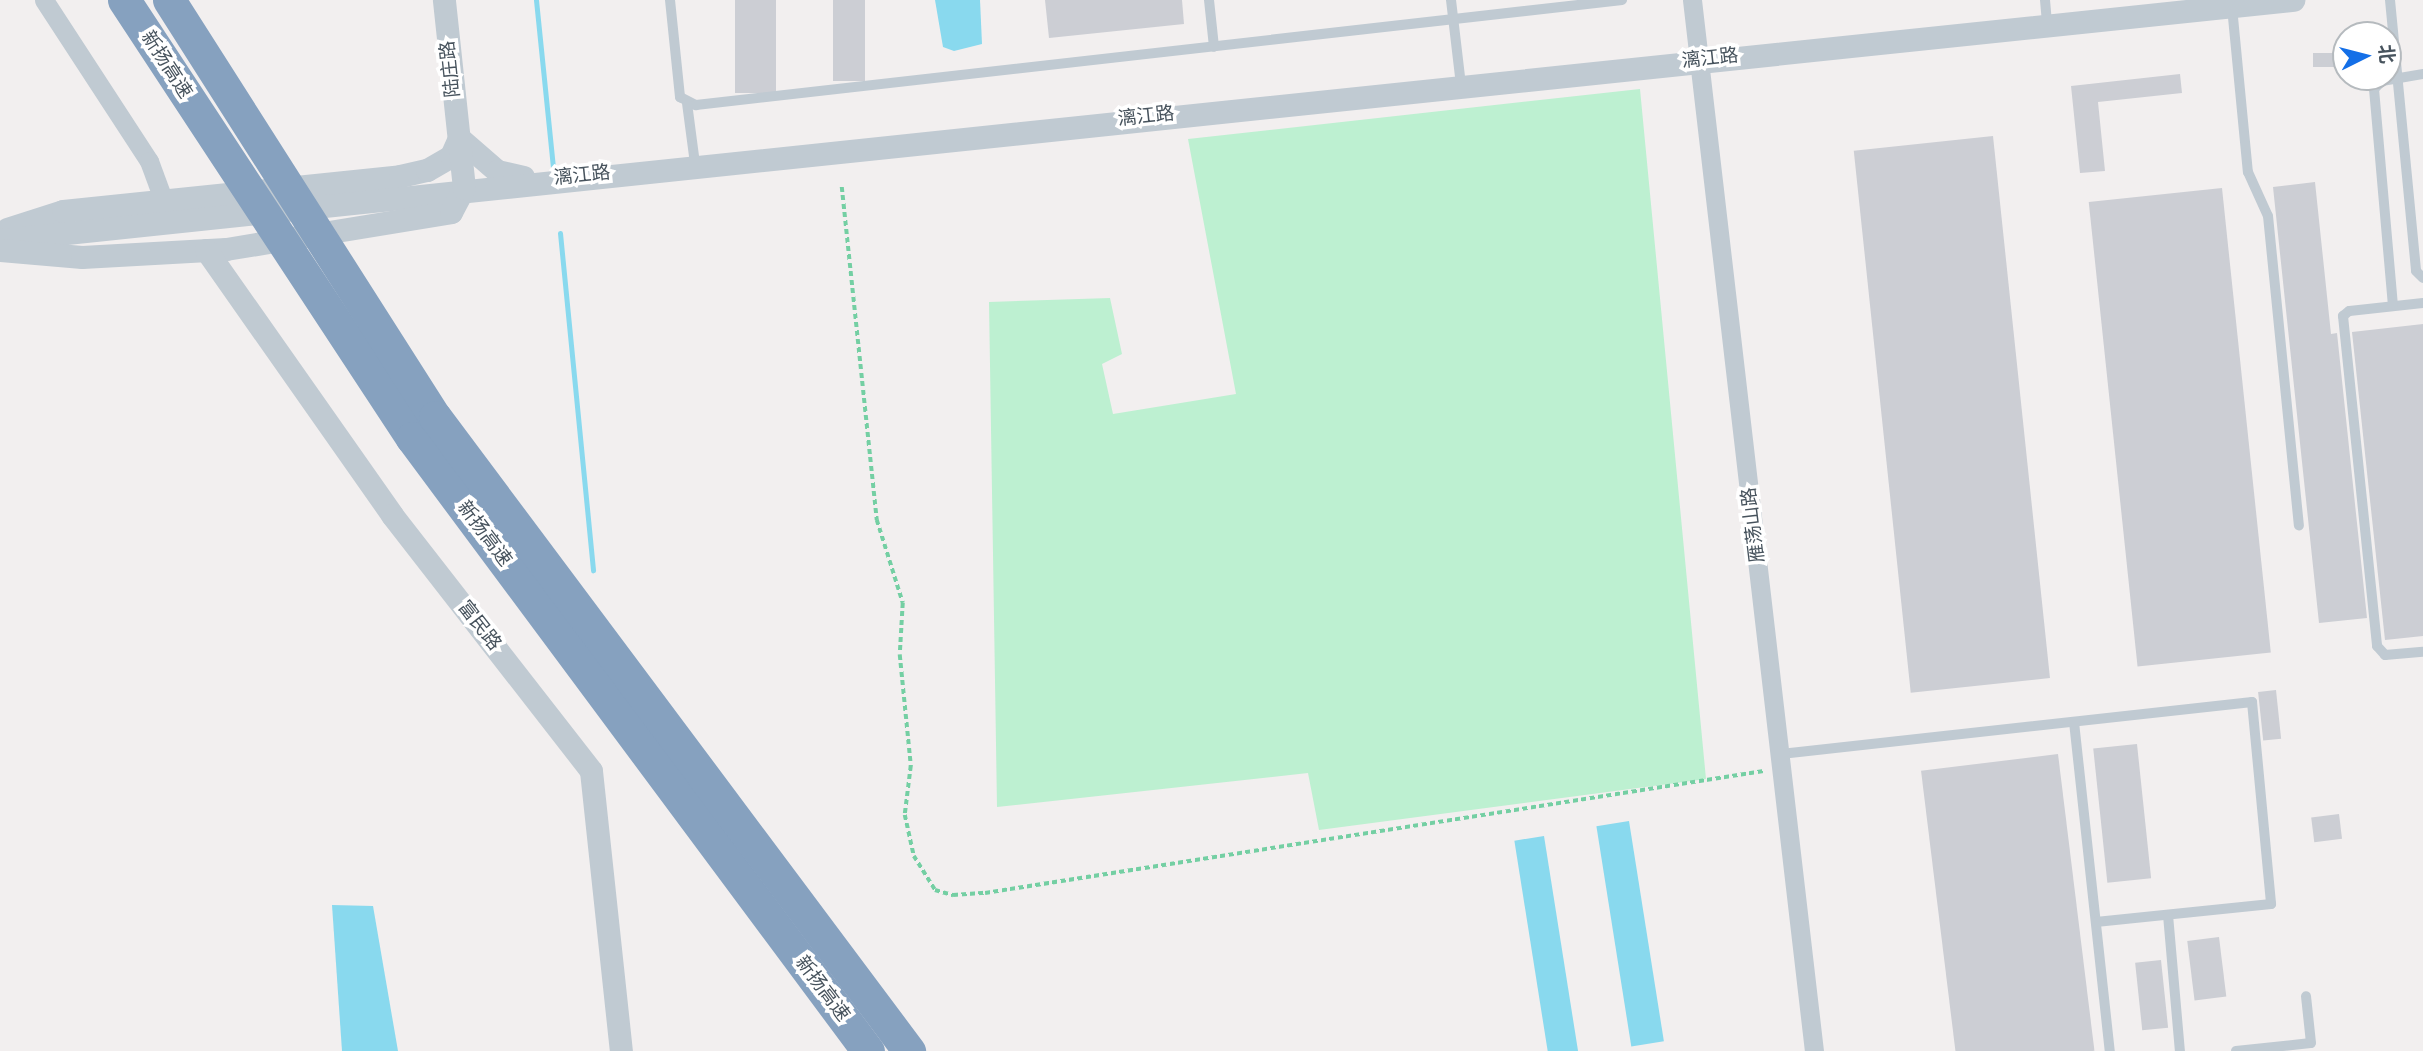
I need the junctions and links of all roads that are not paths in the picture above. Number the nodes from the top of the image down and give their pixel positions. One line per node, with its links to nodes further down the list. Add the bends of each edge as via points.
1 (44, 0): 29 (street, via 149,161)
2 (124, 0): 37 (highway, 新扬高速)
3 (169, 0): 37 (highway, 新扬高速)
4 (444, 0): 25 (street, 陆庄路)
5 (670, 0): 24 (lane, via 680,97)
6 (1209, 0): 17 (lane)
7 (1451, 0): 14 (lane)
8 (1622, 0): 14 (lane)
9 (1692, 0): 18 (street, 雁荡山路)
10 (2045, 0): 16 (lane)
11 (2293, 0): 13 (street, 漓江路)
12 (2390, 0): 15 (lane)
13 (2232, 6): 16 (street, 漓江路); 38 (lane, via 2248,172 2268,216)
14 (1454, 20): 17 (lane); 21 (lane)
15 (2392, 21)
16 (2048, 25): 18 (street, 漓江路)
17 (1214, 47): 24 (lane)
18 (1699, 60): 21 (street, 漓江路); 41 (street, 雁荡山路)
19 (2423, 74): 20 (lane)
20 (2402, 76)
21 (1461, 85): 26 (street, 漓江路)
22 (2374, 91): 36 (lane)
23 (2398, 91): 34 (lane, via 2416,271)
24 (687, 103): 26 (lane)
25 (459, 138): 27 (street, via 496,171); 28 (street, 陆庄路); 29 (street, via 451,156 428,170 400,176)
26 (695, 164): 27 (street, 漓江路)
27 (536, 181): 28 (street, 漓江路)
28 (464, 188): 31 (street, 漓江路); 33 (street, via 451,212)
29 (163, 199): 30 (street, via 63,211)
30 (0, 231)
31 (0, 240)
32 (0, 250): 33 (street, via 82,257)
33 (206, 250): 45 (street, 富民路, via 392,515 591,771)
34 (2423, 278)
35 (2423, 303): 36 (lane)
36 (2393, 306): 39 (lane, via 2343,316 2377,646 2385,655)
37 (424, 428): 46 (highway, 新扬高速); 47 (highway, 新扬高速)
38 (2299, 525)
39 (2423, 652)
40 (2074, 722): 41 (lane); 42 (lane, via 2252,702 2271,904); 43 (lane)
41 (1782, 761): 48 (street, 雁荡山路)
42 (2168, 915): 43 (lane); 50 (lane)
43 (2096, 922): 49 (lane)
44 (2306, 996): 51 (lane, via 2311,1043)
45 (621, 1051)
46 (868, 1051)
47 (909, 1051)
48 (1814, 1051)
49 (2110, 1051)
50 (2180, 1051)
51 (2236, 1051)

